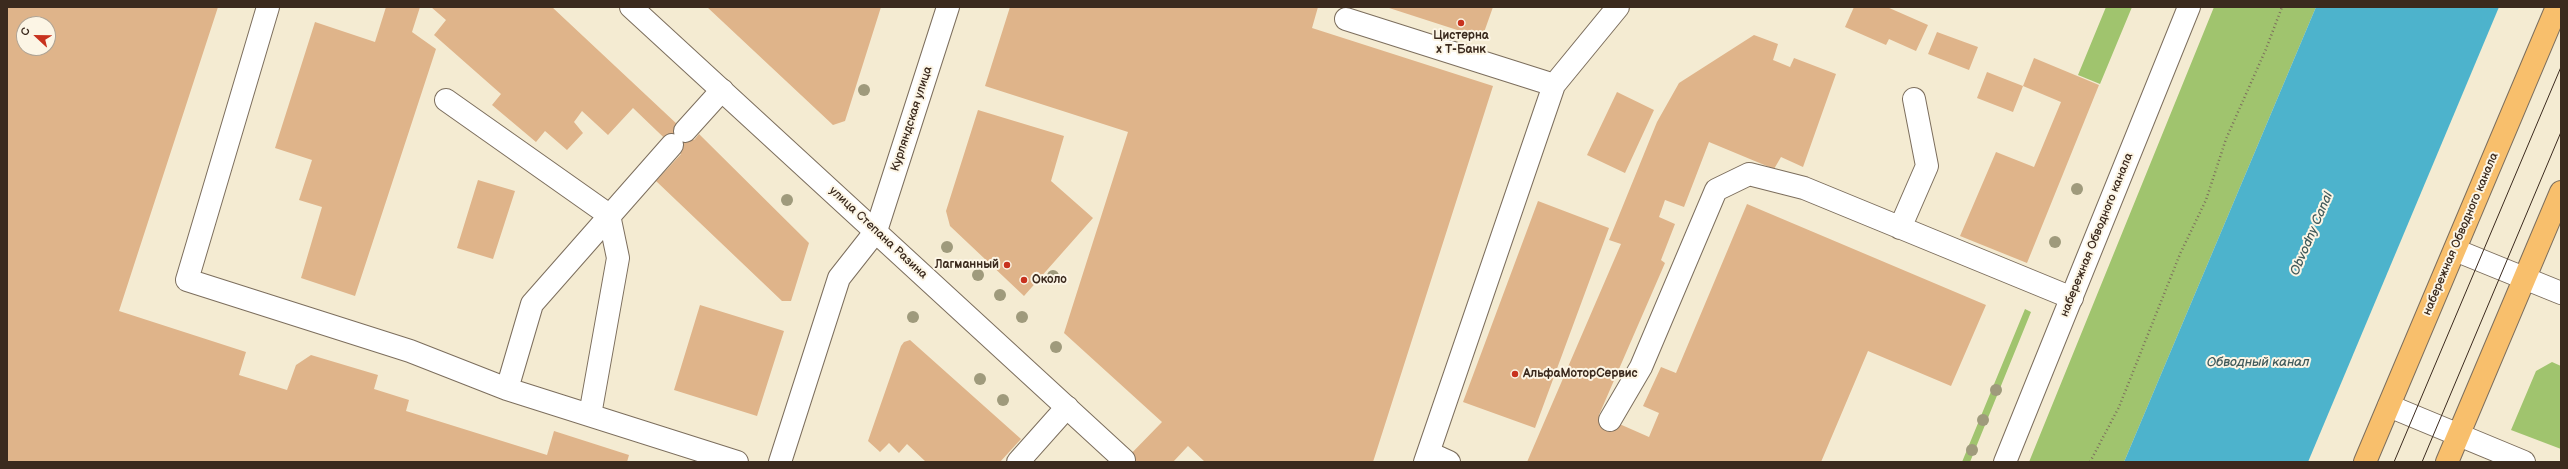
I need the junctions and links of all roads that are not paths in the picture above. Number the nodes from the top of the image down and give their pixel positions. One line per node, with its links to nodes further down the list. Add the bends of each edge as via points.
1 (268, 7): 20 (street, via 187,280 410,351)
2 (631, 7): 9 (street, улица Степана Разина)
3 (948, 7): 15 (street, Курляндская улица)
4 (1618, 7): 8 (street)
5 (2189, 7): 19 (street, набережная Обводного канала)
6 (2557, 7): 16 (main road, набережная Обводного канала)
7 (1346, 19): 8 (street)
8 (1554, 85): 26 (street)
9 (722, 90): 13 (street); 15 (street, улица Степана Разина)
10 (1914, 99): 14 (street, via 1927,166)
11 (446, 100): 13 (street)
12 (2561, 192): 17 (main road)
13 (609, 215): 20 (street, via 532,304); 23 (street, via 618,258)
14 (1900, 228): 19 (street); 24 (street, via 1804,188 1749,174 1716,190 1641,367)
15 (876, 231): 22 (street, улица Степана Разина); 29 (street, via 839,278)
16 (2455, 250): 17 (street); 21 (main road, набережная Обводного канала)
17 (2525, 278): 18 (street); 25 (main road)
18 (2561, 293)
19 (2072, 298): 32 (street, набережная Обводного канала)
20 (507, 389): 23 (street)
21 (2389, 406): 25 (street); 33 (main road, набережная Обводного канала)
22 (1067, 407): 27 (street, улица Степана Разина); 30 (street)
23 (590, 415): 28 (street)
24 (1610, 420)
25 (2459, 435): 34 (main road); 35 (street)
26 (1427, 457): 31 (street)
27 (1124, 460)
28 (737, 462)
29 (780, 462)
30 (1018, 462)
31 (1449, 462)
32 (2005, 462)
33 (2365, 462)
34 (2448, 462)
35 (2524, 462)

